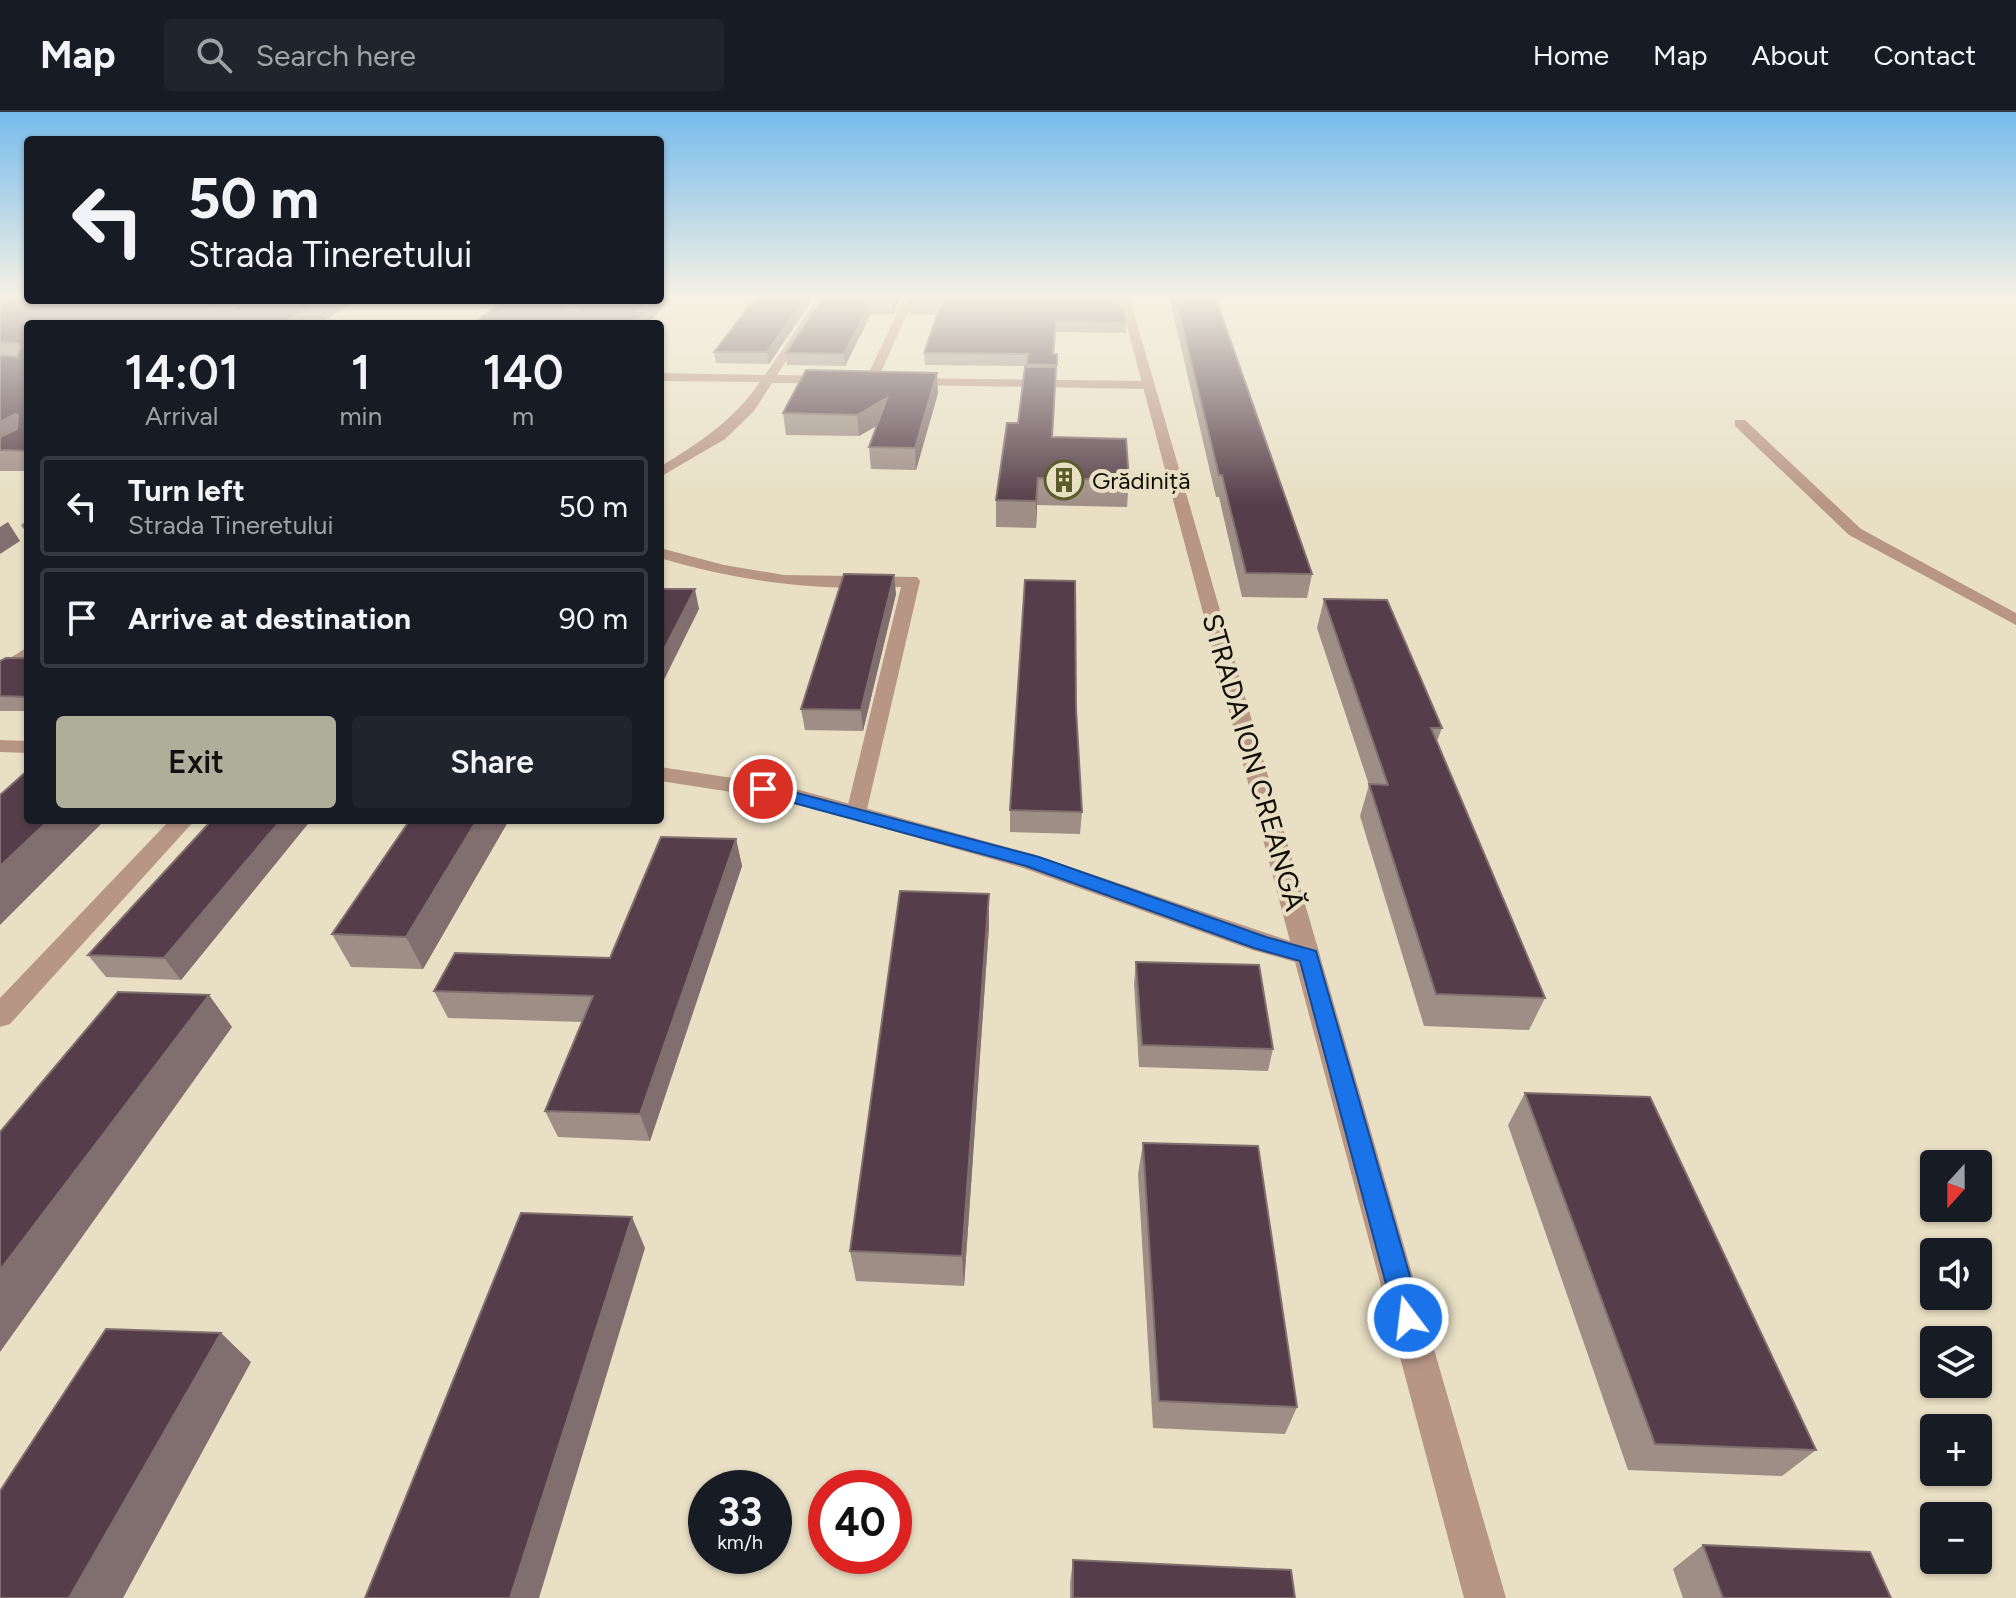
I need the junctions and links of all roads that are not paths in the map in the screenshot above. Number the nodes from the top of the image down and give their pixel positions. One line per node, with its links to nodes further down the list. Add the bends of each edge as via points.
1 (778, 365): 5 (street)
2 (878, 365): 8 (street)
3 (1143, 365): 9 (street, STRADA ION CREANGĂ)
4 (664, 377): 5 (street)
5 (769, 379): 6 (street); 11 (street, via 736,422)
6 (842, 380)
7 (857, 381): 8 (street)
8 (871, 381): 9 (street)
9 (1149, 385): 21 (street, STRADA ION CREANGĂ)
10 (1740, 423): 13 (street, via 1855,532)
11 (664, 471)
12 (664, 554): 19 (street, via 768,580 911,581)
13 (2016, 620)
14 (24, 656): 15 (street)
15 (0, 673)
16 (0, 746): 17 (street)
17 (24, 747)
18 (664, 775): 19 (street, via 772,791)
19 (857, 813): 21 (street, via 1032,862)
20 (179, 824): 22 (street)
21 (1309, 956): 23 (street, STRADA ION CREANGĂ)
22 (0, 1016)
23 (1485, 1598)

